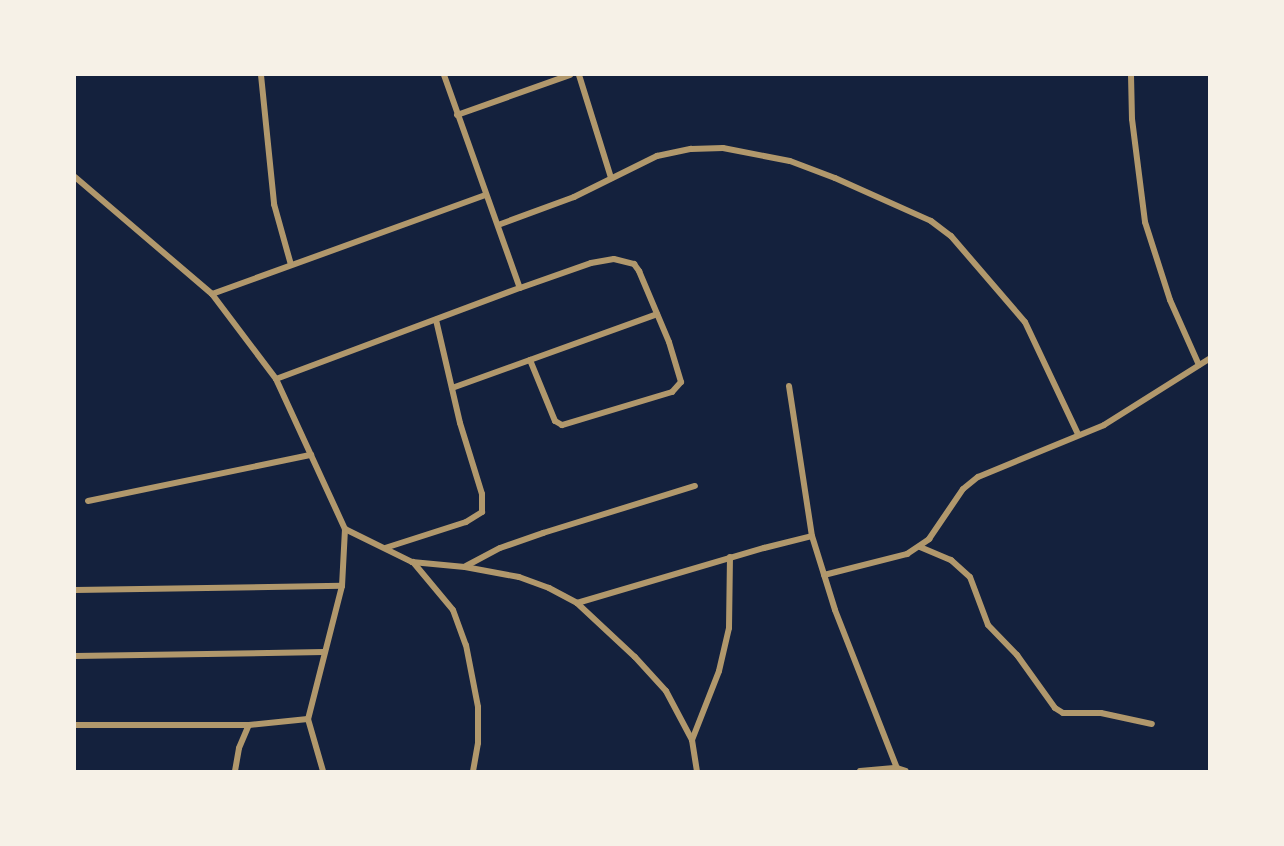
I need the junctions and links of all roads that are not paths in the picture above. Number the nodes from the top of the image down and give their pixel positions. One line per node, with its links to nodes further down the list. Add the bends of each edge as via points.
1 (261, 75): 11 (street, via 274,204)
2 (444, 75): 6 (street)
3 (570, 75): 6 (street)
4 (579, 75): 8 (street)
5 (1131, 75): 18 (street, via 1133,129 1145,222 1170,300)
6 (457, 116): 9 (street)
7 (75, 177): 13 (street)
8 (611, 178): 10 (street, via 574,197); 22 (street, via 657,156 723,148 755,152 835,178 931,221 951,236 1025,322)
9 (485, 195): 10 (street); 11 (street)
10 (498, 225): 12 (street)
11 (291, 265): 13 (street)
12 (520, 288): 14 (street, via 598,261 624,261 634,264 639,271); 15 (street)
13 (212, 294): 19 (street)
14 (657, 314): 17 (street); 17 (street, via 681,378 672,392 562,425 555,420)
15 (436, 320): 19 (street); 21 (street)
16 (1209, 359): 18 (street)
17 (530, 360): 21 (street)
18 (1199, 365): 22 (street, via 1104,425)
19 (276, 379): 23 (street)
20 (789, 386): 27 (street)
21 (452, 388): 29 (street, via 482,494 482,512 466,522)
22 (1078, 434): 28 (street, via 1037,455 978,477 963,489)
23 (311, 455): 25 (street); 26 (street)
24 (695, 486): 32 (street, via 500,548)
25 (88, 501)
26 (345, 529): 29 (street); 34 (street)
27 (812, 536): 30 (street); 33 (street)
28 (920, 547): 33 (street, via 881,562); 40 (street, via 951,560 970,577 988,625 1017,655 1055,708 1064,713 1101,713)
29 (385, 548): 31 (street)
30 (730, 558): 36 (street); 43 (street, via 729,628 719,671)
31 (412, 562): 32 (street); 47 (street, via 453,610 466,645 478,707)
32 (465, 567): 36 (street, via 519,577)
33 (824, 575): 44 (street, via 834,610)
34 (342, 586): 35 (street); 37 (street)
35 (75, 590)
36 (577, 603): 43 (street, via 666,691)
37 (324, 652): 38 (street); 39 (street)
38 (75, 656)
39 (308, 719): 42 (street); 46 (street)
40 (1152, 724)
41 (75, 725): 42 (street)
42 (249, 725): 45 (street)
43 (692, 740): 48 (street)
44 (897, 768): 49 (street); 50 (street)
45 (235, 771)
46 (323, 771)
47 (473, 771)
48 (697, 771)
49 (860, 771)
50 (906, 771)

